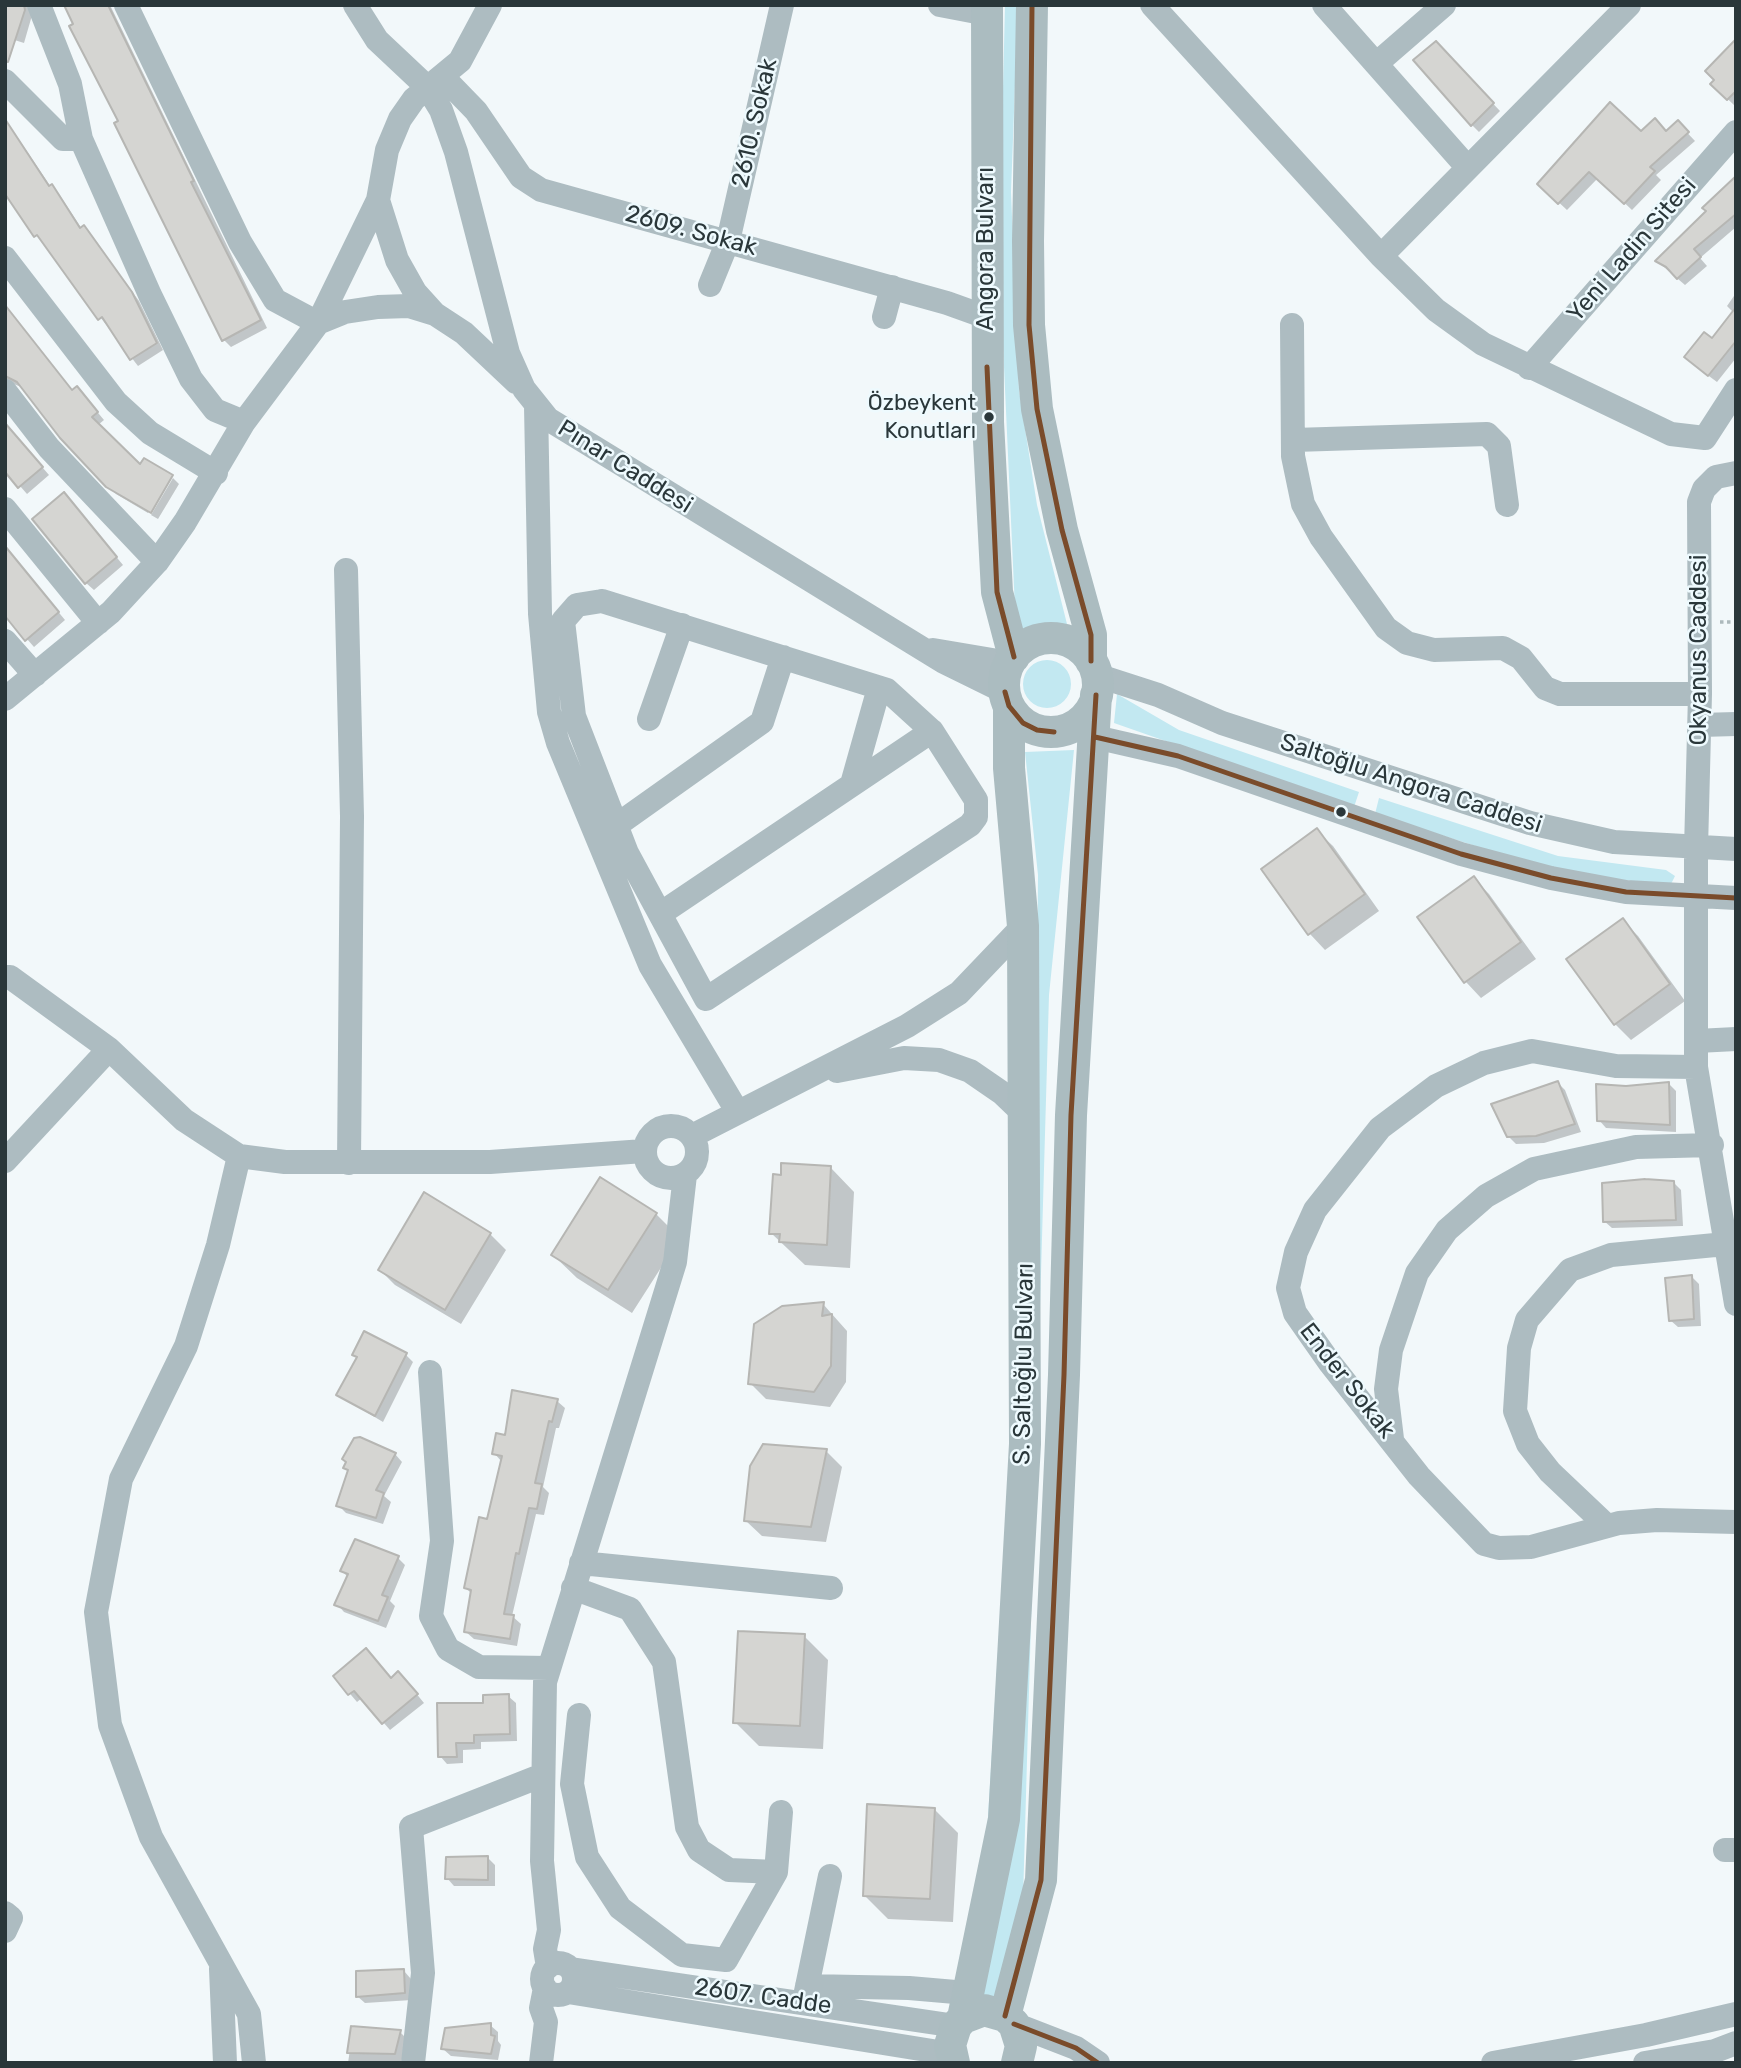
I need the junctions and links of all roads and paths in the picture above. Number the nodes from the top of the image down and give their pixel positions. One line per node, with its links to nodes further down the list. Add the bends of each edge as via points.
1 (39, 5): 17 (street, via 70,83)
2 (127, 5): 28 (street, via 240,242 275,300)
3 (355, 5): 15 (street, Pınar Caddesi, via 377,40)
4 (490, 5): 15 (street, via 467,51)
5 (782, 5): 20 (street, 2610. Sokak)
6 (940, 5): 12 (street)
7 (1032, 5): 49 (main road, Angora Bulvarı, via 1029,325 1037,409 1062,530 1091,635)
8 (1152, 5): 21 (street)
9 (1324, 5): 13 (street)
10 (1444, 5): 13 (street)
11 (1629, 5): 18 (street)
12 (987, 9): 27 (main road, Angora Bulvarı)
13 (1376, 64): 18 (street)
14 (5, 81): 17 (street, via 63,139)
15 (435, 82): 19 (street, via 400,119 387,150); 20 (street, 2609. Sokak, via 475,111 510,165 530,185); 33 (street, Pınar Caddesi, via 508,353)
16 (1736, 132): 30 (street, Yeni Ladin Sitesi)
17 (82, 139): 34 (street, via 191,379 215,410)
18 (1468, 168): 21 (street)
19 (379, 200): 25 (street, via 397,260 415,292); 28 (street)
20 (728, 241): 23 (street, 2610. Sokak); 24 (street, 2609. Sokak)
21 (1381, 256): 30 (street, via 1436,310 1483,344)
22 (5, 258): 37 (street, via 116,402 150,433)
23 (710, 285)
24 (892, 287): 26 (street); 27 (street, 2609. Sokak)
25 (435, 314): 28 (street, via 409,306 378,307 345,312); 33 (street, via 464,333)
26 (884, 317)
27 (986, 317): 50 (main road, Angora Bulvarı, via 997,592)
28 (318, 323): 34 (street)
29 (1292, 325): 36 (street)
30 (1529, 368): 35 (street, via 1671,434)
31 (1736, 390): 35 (street)
32 (5, 391): 41 (street, via 49,448)
33 (530, 398): 43 (street); 50 (street, Pınar Caddesi, via 562,430 965,675)
34 (244, 422): 37 (street)
35 (1705, 438): 38 (street)
36 (1294, 440): 39 (street, via 1487,434 1499,446); 52 (street, via 1303,504 1321,537 1386,628 1407,643 1434,650 1503,648 1521,658 1545,688 1559,694)
37 (216, 473): 41 (street)
38 (1726, 475): 52 (street, Okyanus Caddesi, via 1703,489 1699,502)
39 (1507, 505)
40 (5, 509): 44 (street)
41 (157, 562): 44 (street)
42 (346, 570): 80 (street, via 352,816)
43 (552, 615): 45 (street, via 602,601); 60 (street, via 574,716); 73 (street, via 549,712 570,776 650,965)
44 (98, 623): 48 (street)
45 (682, 625): 47 (street); 54 (street)
46 (5, 641): 48 (street)
47 (783, 657): 51 (street); 60 (street, via 762,722)
48 (35, 675): 53 (street)
49 (1094, 677): 50 (main road, via 1073,644 1052,639 1031,643); 50 (main road, via 1083,720 1054,733 1017,718); 58 (main road, S. Saltoğlu Bulvarı); 61 (street, Saltoğlu Angora Caddesi, via 1510,817 1614,842)
50 (1009, 679): 66 (main road, S. Saltoğlu Bulvarı, via 1009,768)
51 (879, 688): 57 (street); 59 (street)
52 (1700, 694): 56 (street, Okyanus Caddesi)
53 (5, 699)
54 (649, 719)
55 (1736, 724): 56 (street)
56 (1700, 725): 61 (street, Okyanus Caddesi)
57 (932, 731): 59 (street); 65 (street, via 976,800 976,817 970,825 706,999)
58 (1095, 737): 63 (street, Saltoğlu Angora Caddesi, via 1159,750 1461,854 1551,878 1613,890); 103 (main road, S. Saltoğlu Bulvarı, via 1071,1115 1041,1880)
59 (852, 784): 65 (street)
60 (617, 825): 65 (street)
61 (1696, 849): 62 (street, Saltoğlu Angora Caddesi); 63 (street, Okyanus Caddesi)
62 (1736, 849)
63 (1697, 897): 64 (street, Saltoğlu Angora Caddesi); 69 (street, Okyanus Caddesi)
64 (1736, 898)
65 (660, 914)
66 (1023, 926): 72 (street, via 959,993); 74 (main road, S. Saltoğlu Bulvarı)
67 (7, 975): 70 (street)
68 (1736, 1039): 69 (street)
69 (1697, 1041): 71 (street, Okyanus Caddesi)
70 (109, 1049): 78 (street, via 184,1120); 79 (street)
71 (1696, 1067): 76 (street, Okyanus Caddesi); 85 (street, Ender Sokak, via 1616,1066 1532,1051 1484,1063 1436,1086 1380,1128 1315,1210 1296,1252 1287,1288 1295,1312)
72 (809, 1077): 73 (street); 74 (street, via 904,1058 939,1060 970,1071)
73 (737, 1111): 75 (street)
74 (1026, 1115): 105 (main road, S. Saltoğlu Bulvarı, via 1025,1444 1004,1819)
75 (692, 1136): 77 (street, via 677,1126 659,1129); 81 (street, via 698,1153)
76 (1712, 1145): 82 (street, Okyanus Caddesi); 85 (street, via 1636,1147 1534,1169 1486,1196 1447,1230 1418,1273 1391,1350 1386,1389)
77 (645, 1151): 80 (street, via 490,1162); 81 (street, via 654,1173 669,1179)
78 (239, 1156): 80 (street); 99 (street, via 218,1245 186,1346 121,1479 96,1612 110,1725 151,1837)
79 (5, 1161)
80 (349, 1163)
81 (685, 1175): 88 (street, via 674,1262)
82 (1730, 1243): 83 (street, Okyanus Caddesi); 87 (street, via 1611,1255 1570,1270 1527,1320 1515,1411 1528,1444 1550,1472)
83 (1736, 1304)
84 (430, 1372): 91 (street, via 442,1541 431,1616 448,1649 479,1667)
85 (1392, 1439): 87 (street, Ender Sokak, via 1419,1476 1484,1544 1531,1546)
86 (1736, 1522): 87 (street, Ender Sokak, via 1657,1520)
87 (1607, 1526)
88 (581, 1563): 89 (street); 90 (street)
89 (573, 1588): 91 (street); 95 (street, via 630,1609 664,1662 687,1826 699,1850 729,1870)
90 (831, 1588)
91 (549, 1668): 93 (street)
92 (579, 1715): 95 (street, via 572,1784 587,1857 620,1909 682,1955 726,1959)
93 (543, 1775): 100 (street, via 541,1861 549,1930 562,1947); 109 (street, via 411,1826 422,1973)
94 (781, 1812): 95 (street)
95 (776, 1872)
96 (830, 1876): 101 (street)
97 (5, 1913): 98 (street, via 11,1918)
98 (5, 1931)
99 (220, 1963): 107 (street); 108 (street, via 249,2014)
100 (558, 1979): 101 (street, 2607. Cadde); 104 (street, 2607. Cadde); 110 (street)
101 (805, 1995): 104 (street); 105 (street); 105 (street, 2607. Cadde)
102 (1736, 2014): 113 (street)
103 (1010, 2020): 105 (main road, via 984,2010); 111 (main road, S. Saltoğlu Bulvarı, via 1021,2046); 112 (street, via 1076,2048)
104 (800, 2030): 105 (street, 2607. Cadde)
105 (958, 2031)
106 (1736, 2043): 114 (street)
107 (225, 2063)
108 (254, 2063)
109 (413, 2063)
110 (541, 2063)
111 (1017, 2063)
112 (1098, 2063)
113 (1493, 2063)
114 (1645, 2063)

